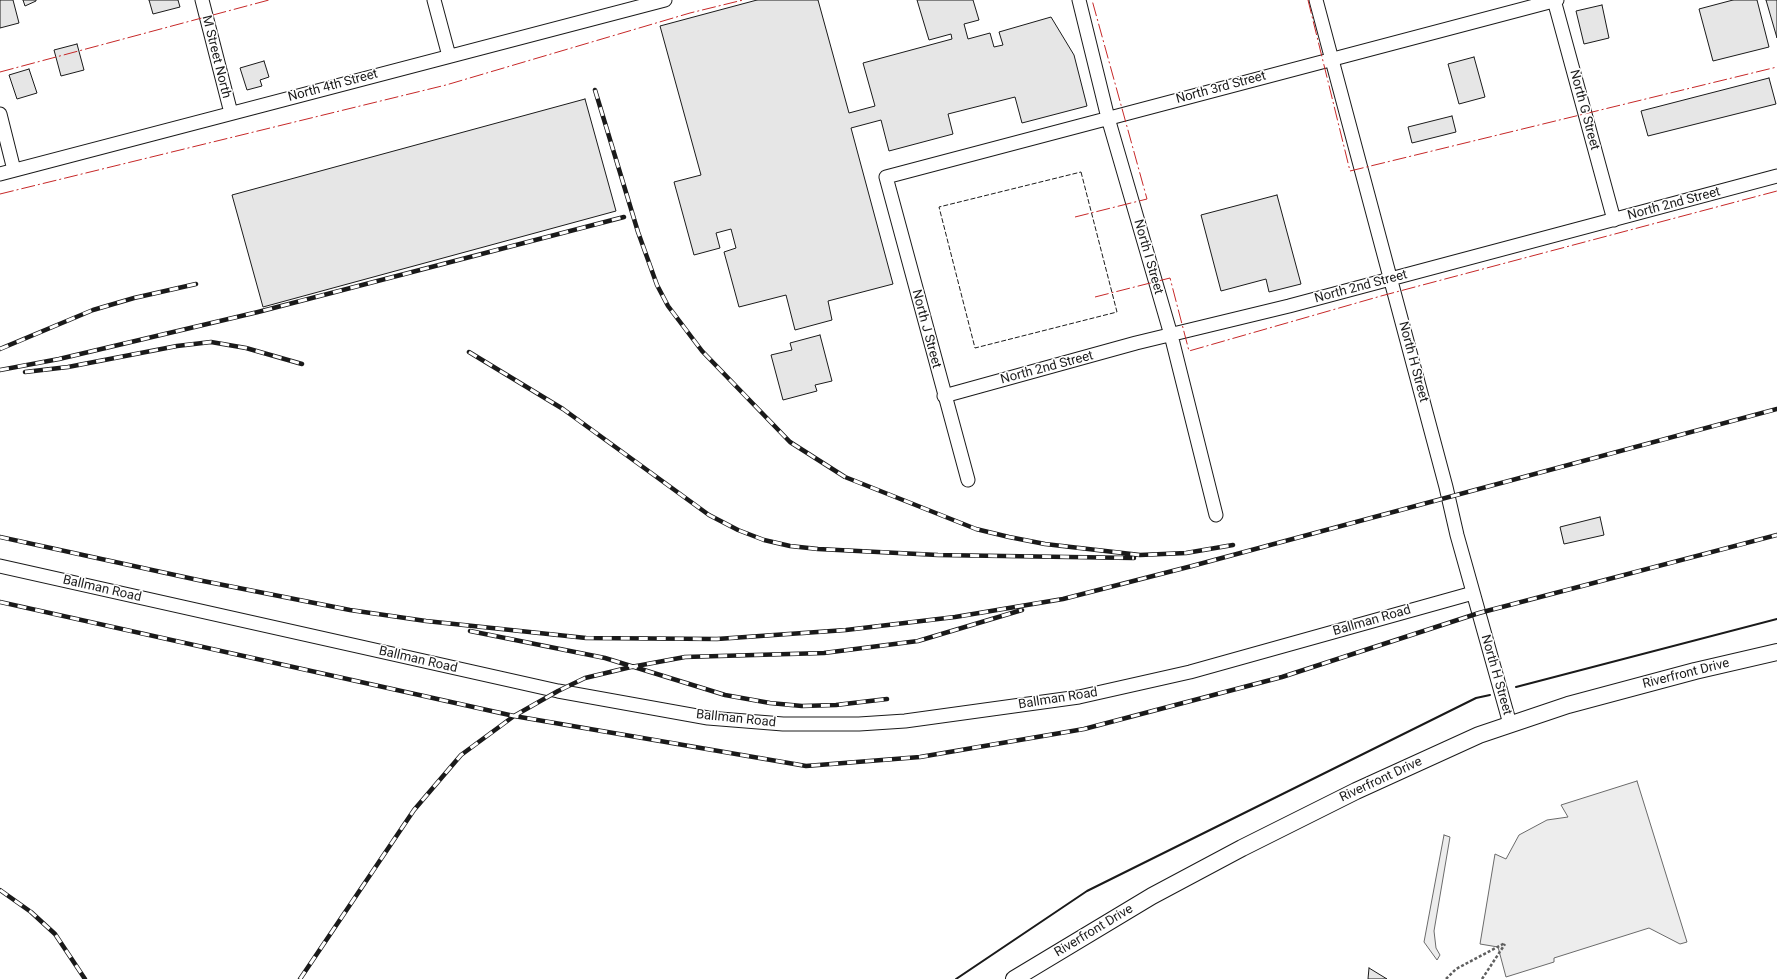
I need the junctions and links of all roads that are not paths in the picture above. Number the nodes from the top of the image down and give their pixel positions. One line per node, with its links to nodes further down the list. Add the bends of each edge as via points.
1 (202, 0): 9 (street, M Street North)
2 (434, 0): 7 (street)
3 (665, 0): 7 (street, North 4th Street)
4 (1079, 0): 11 (street, North I Street)
5 (1316, 0): 8 (street, North H Street)
6 (1555, 0): 8 (street, North 3rd Street); 16 (street, North G Street)
7 (449, 56): 9 (street, North 4th Street)
8 (1333, 59): 11 (street, North 3rd Street); 17 (street, North H Street)
9 (231, 113): 12 (street, North 4th Street)
10 (0, 114): 12 (street)
11 (1108, 118): 15 (street, North 3rd Street); 18 (street, North I Street)
12 (14, 170): 13 (street, North 4th Street)
13 (0, 174)
14 (1777, 176): 16 (street, North 2nd Street)
15 (886, 177): 19 (street, North J Street)
16 (1614, 220): 17 (street, North 2nd Street)
17 (1391, 278): 18 (street, North 2nd Street); 23 (street, North H Street)
18 (1171, 335): 19 (street, North 2nd Street); 21 (street, North I Street)
19 (944, 396): 20 (street, North J Street)
20 (968, 480)
21 (1216, 515)
22 (0, 566): 23 (street, Ballman Road, via 558,691 708,718 783,724 905,721 1079,697 1190,672)
23 (1473, 593): 25 (street, North H Street)
24 (1777, 652): 25 (street, Riverfront Drive, via 1568,705)
25 (1510, 724): 26 (street, Riverfront Drive, via 1479,735 1363,788 1242,848 1152,896)
26 (1014, 979)

